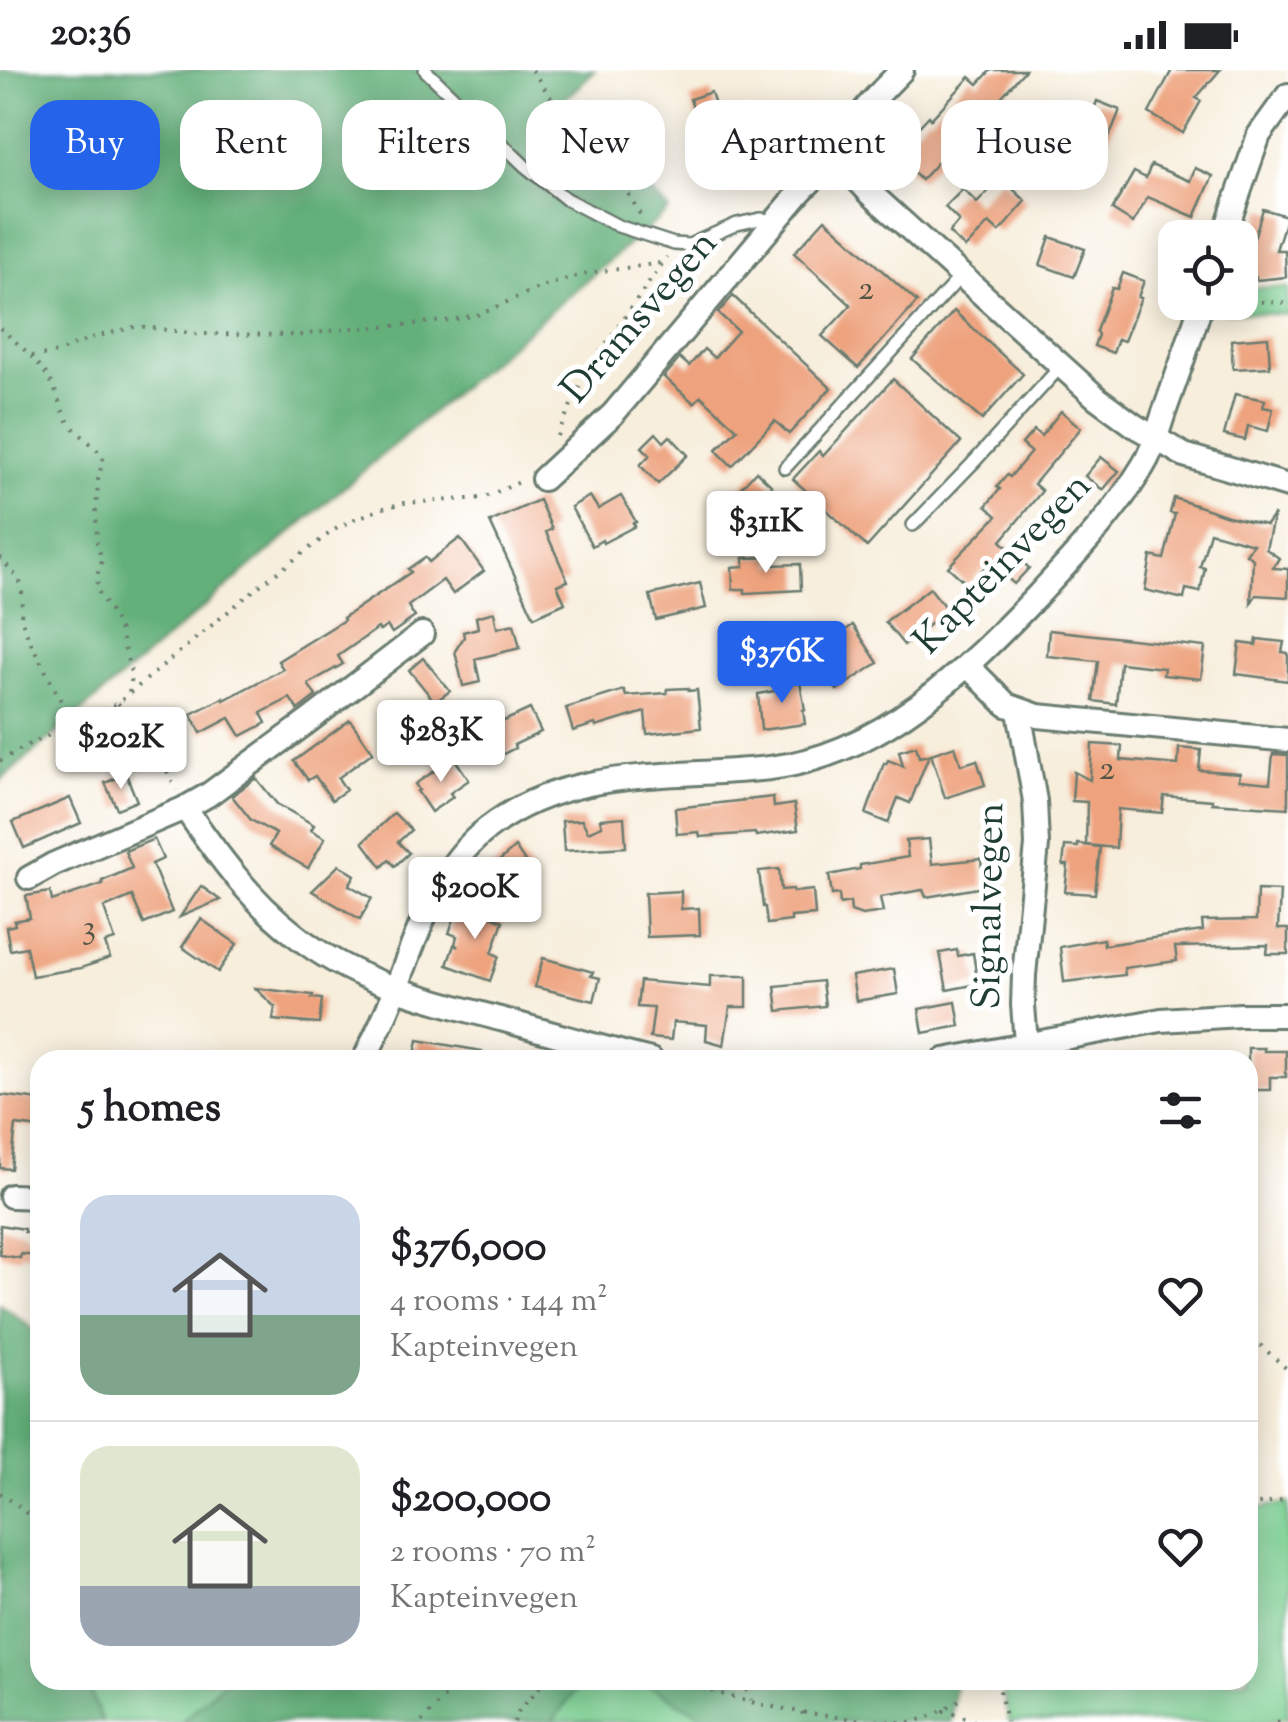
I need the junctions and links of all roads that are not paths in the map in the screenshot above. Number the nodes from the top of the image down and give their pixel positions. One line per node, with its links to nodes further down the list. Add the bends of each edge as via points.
1 (425, 70): 7 (lane, via 525,166 566,199 618,226 689,245 737,224)
2 (902, 70): 4 (street)
3 (1288, 94): 8 (street, via 1259,135)
4 (875, 100)
5 (803, 190): 7 (street, Dramsvegen)
6 (867, 190): 9 (street)
7 (776, 220): 14 (street, Dramsvegen, via 613,414)
8 (1229, 220)
9 (962, 275): 11 (street); 13 (lane)
10 (1196, 320): 12 (street, Kapteinvegen)
11 (1061, 366): 12 (street); 16 (lane)
12 (1156, 439): 15 (street, via 1198,460); 18 (street, Kapteinvegen, via 1130,486 1085,543)
13 (785, 468)
14 (533, 480)
15 (1288, 486)
16 (913, 526)
17 (422, 634): 21 (street)
18 (966, 665): 19 (street); 23 (street, Kapteinvegen, via 872,735 821,756 772,768 576,786 504,816 442,881)
19 (1019, 711): 20 (street); 25 (street, Signalvegen, via 1037,824 1024,976)
20 (1288, 740)
21 (184, 808): 22 (street); 23 (street, via 256,900 294,934)
22 (30, 878)
23 (396, 990): 26 (street, Kapteinvegen); 27 (street)
24 (1288, 1015): 25 (street, via 1161,1020)
25 (1026, 1043): 28 (street)
26 (369, 1050)
27 (598, 1050)
28 (992, 1050)
29 (11, 1196): 30 (street)
30 (30, 1197)

